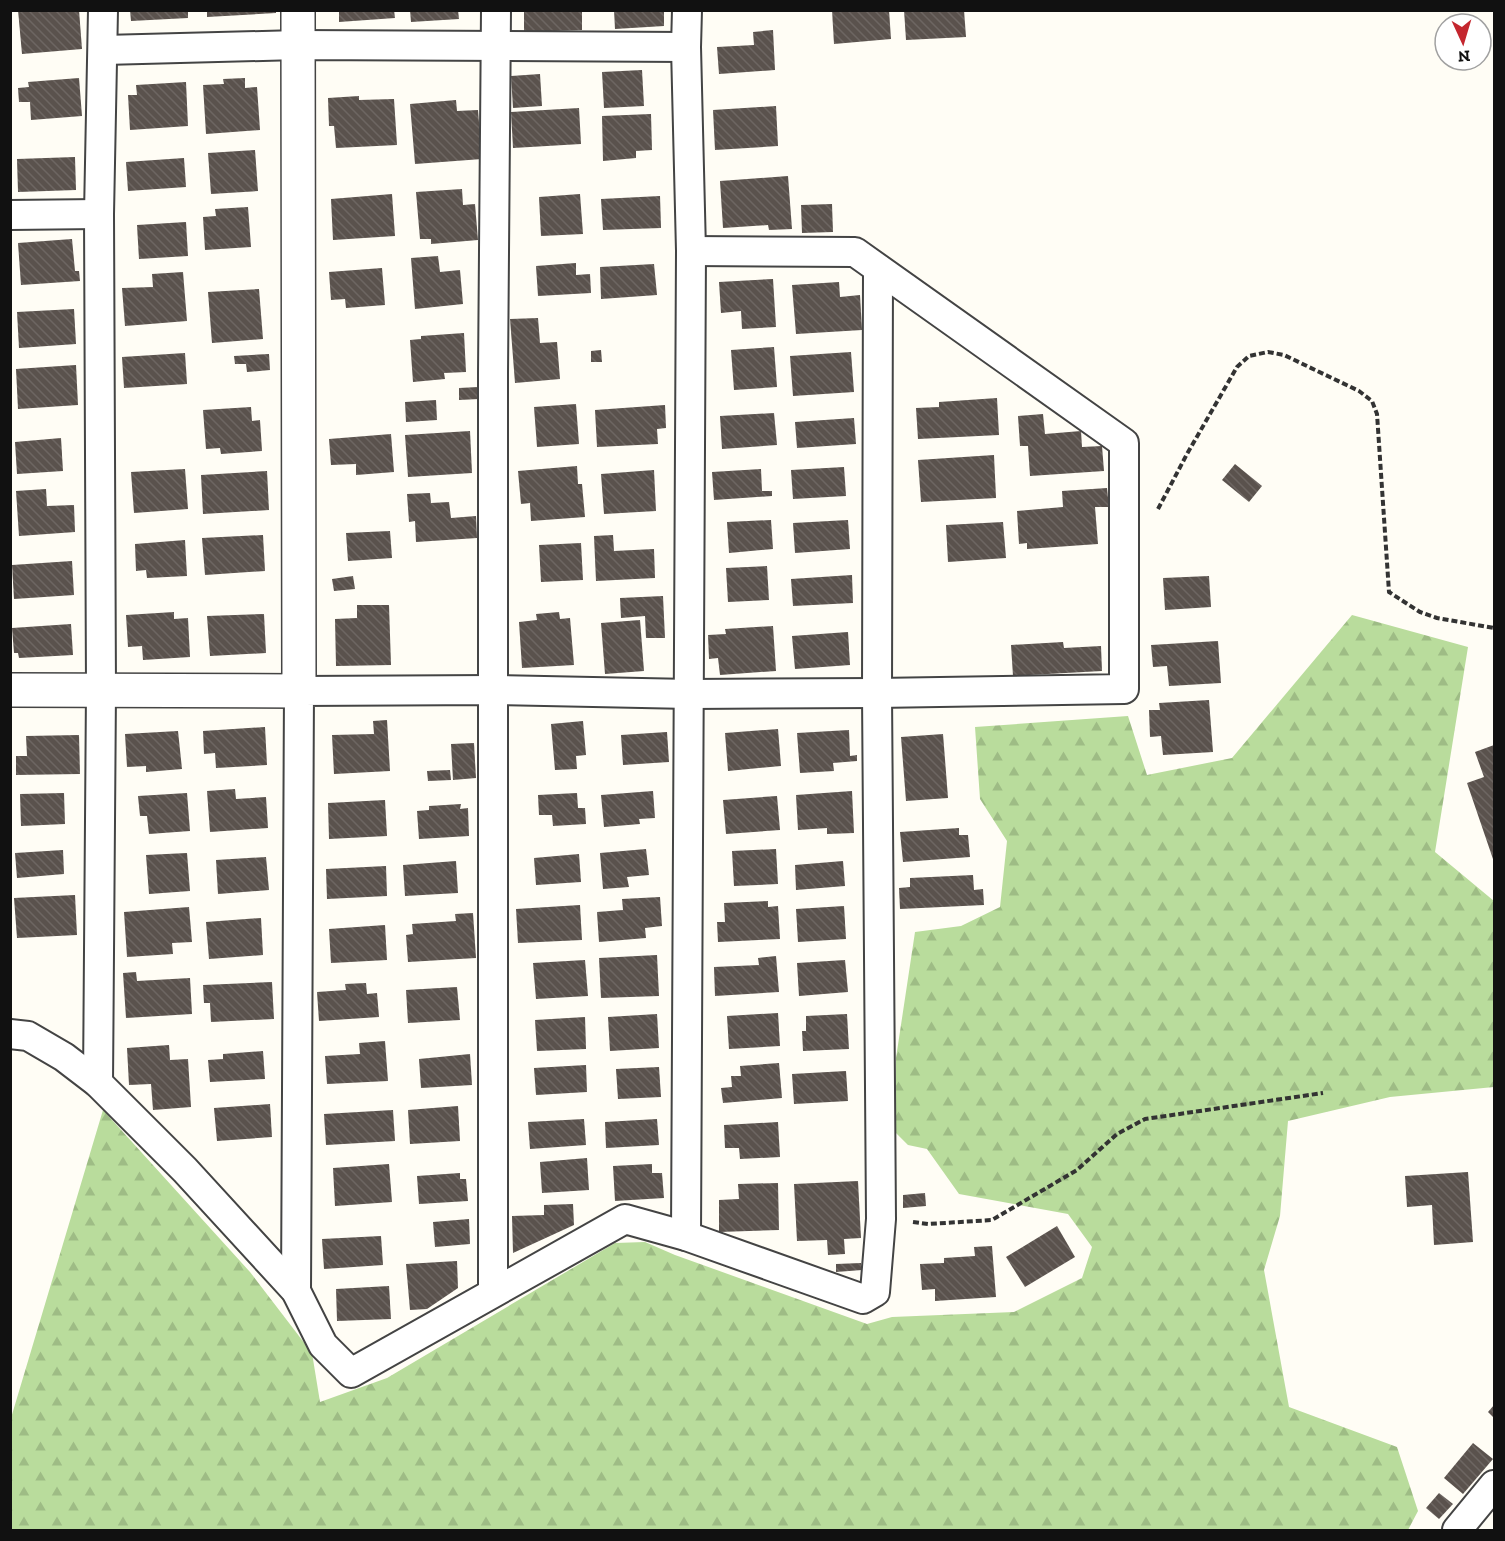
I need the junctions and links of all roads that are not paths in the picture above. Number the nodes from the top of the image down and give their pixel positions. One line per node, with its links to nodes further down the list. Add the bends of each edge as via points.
1 (104, 10): 8 (street)
2 (298, 10): 5 (street)
3 (496, 10): 6 (street)
4 (687, 10): 7 (street)
5 (298, 45): 6 (street); 8 (street); 16 (street)
6 (495, 46): 7 (street); 15 (street)
7 (686, 47): 11 (street)
8 (104, 50): 9 (street)
9 (99, 214): 10 (street); 14 (street)
10 (10, 215)
11 (691, 251): 12 (street, via 855,252); 18 (street)
12 (878, 269): 17 (street); 17 (street, via 1124,443 1125,557 1124,689)
13 (10, 690): 14 (street)
14 (101, 690): 16 (street); 20 (street)
15 (494, 690): 16 (street); 18 (street); 23 (street)
16 (298, 691): 22 (street)
17 (878, 693): 18 (street); 21 (street, via 881,1219 875,1292 863,1299)
18 (690, 694): 21 (street)
19 (10, 1034): 20 (street, via 28,1036)
20 (98, 1083): 22 (street)
21 (686, 1236): 23 (street, via 625,1219)
22 (296, 1291): 23 (street, via 323,1345 351,1373)
23 (493, 1292)
24 (1494, 1485): 25 (street)
25 (1457, 1530)

